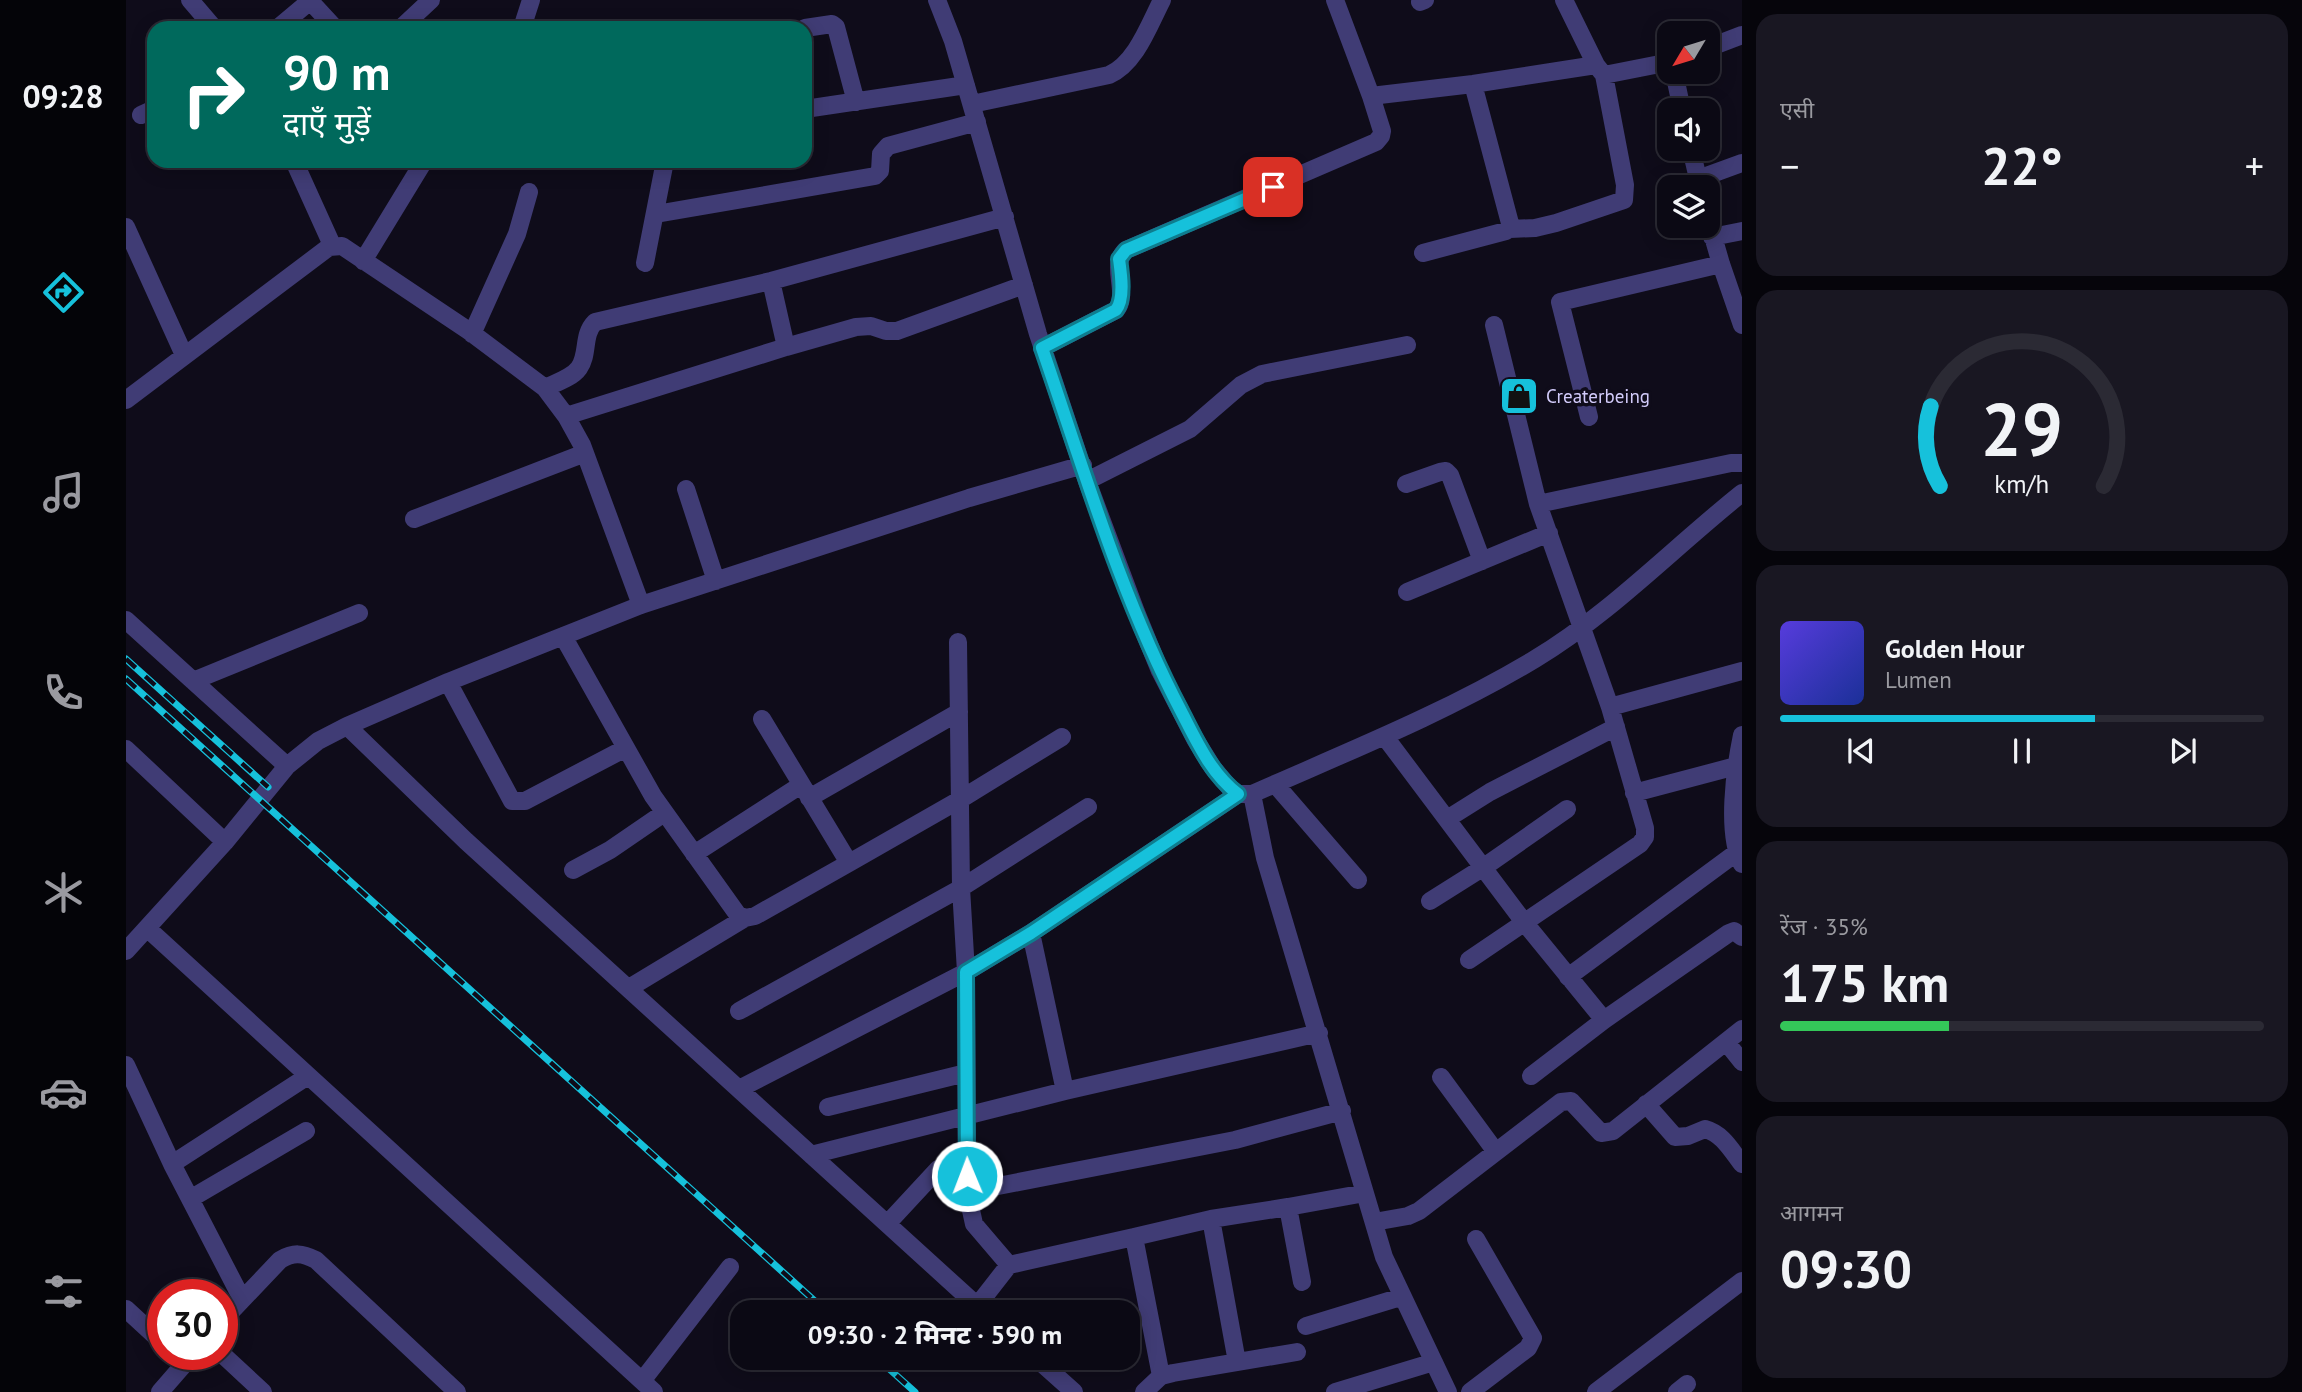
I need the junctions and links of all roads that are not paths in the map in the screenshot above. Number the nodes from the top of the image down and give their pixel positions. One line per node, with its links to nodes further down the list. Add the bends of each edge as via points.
1 (190, 0): 9 (street)
2 (431, 0): 12 (street)
3 (530, 0): 13 (street)
4 (937, 0): 20 (street)
5 (1162, 0): 23 (street, via 1118,71)
6 (1335, 0): 21 (street)
7 (1564, 0): 18 (street)
8 (309, 1): 10 (street); 11 (street)
9 (208, 21)
10 (286, 21)
11 (328, 21)
12 (408, 21)
13 (525, 21)
14 (812, 27): 22 (street, via 836,27)
15 (1742, 35): 16 (street)
16 (1720, 43)
17 (1657, 63): 18 (street)
18 (1600, 70): 19 (street); 35 (street, via 1625,185 1624,200 1556,223)
19 (1473, 84): 21 (street); 35 (street)
20 (966, 85): 22 (street); 23 (street)
21 (1371, 96): 51 (street, via 1382,131 1376,142 1126,250 1119,259 1120,306)
22 (856, 102): 24 (street)
23 (972, 104): 25 (street)
24 (812, 108)
25 (977, 122): 32 (street, via 888,146 875,176); 33 (street)
26 (1742, 163): 30 (street)
27 (297, 168): 39 (street)
28 (420, 168): 41 (street)
29 (665, 168): 32 (street)
30 (1716, 175)
31 (529, 192): 48 (street, via 517,234)
32 (656, 214): 42 (street)
33 (1004, 217): 44 (street); 45 (street)
34 (126, 227): 52 (street)
35 (1510, 229): 40 (street)
36 (1742, 231): 37 (street)
37 (1720, 236)
38 (1713, 238): 43 (street)
39 (332, 245): 41 (street, via 342,246); 52 (street)
40 (1423, 253)
41 (363, 261): 48 (street)
42 (645, 263)
43 (1721, 264): 47 (street); 56 (street, via 1559,302)
44 (771, 281): 50 (street); 53 (street, via 595,322 588,331 579,368)
45 (1024, 285): 50 (street, via 897,331 856,327); 51 (street)
46 (1494, 325): 63 (street)
47 (1742, 325)
48 (472, 334): 53 (street)
49 (1407, 345): 59 (street, via 1262,374 1190,429)
50 (786, 347): 55 (street)
51 (1042, 348): 59 (street)
52 (184, 355): 54 (street)
53 (545, 388): 55 (street)
54 (126, 400)
55 (566, 416): 57 (street)
56 (1588, 417)
57 (585, 453): 64 (street); 69 (street)
58 (1742, 463): 63 (street)
59 (1085, 473): 67 (street, via 969,498); 93 (street, via 1160,671 1213,768 1229,787)
60 (1406, 484): 66 (street, via 1440,472 1450,475)
61 (686, 489): 67 (street)
62 (1742, 494): 72 (street)
63 (1538, 504): 65 (street)
64 (414, 519)
65 (1549, 533): 66 (street); 72 (street)
66 (1482, 561): 68 (street)
67 (716, 581): 69 (street)
68 (1407, 592)
69 (640, 606): 73 (street)
70 (359, 613): 76 (street)
71 (126, 620): 76 (street)
72 (1583, 627): 78 (street); 85 (street, via 1534,660)
73 (563, 636): 77 (street); 86 (street)
74 (958, 642): 79 (street)
75 (1742, 671): 78 (street)
76 (193, 681): 88 (street)
77 (447, 682): 81 (street); 86 (street, via 512,801 525,801)
78 (1610, 707): 82 (street)
79 (959, 712): 91 (street); 94 (street)
80 (762, 719): 91 (street)
81 (347, 726): 88 (street, via 318,741); 117 (street)
82 (1616, 727): 92 (street); 98 (street)
83 (1742, 735): 89 (street)
84 (1062, 737): 94 (street)
85 (1385, 737): 90 (street); 98 (street)
86 (626, 748): 97 (street)
87 (126, 749): 99 (street)
88 (287, 766): 99 (street)
89 (1736, 766): 92 (street); 101 (street, via 1734,838)
90 (1275, 784): 93 (street); 105 (street)
91 (805, 791): 100 (street); 102 (street)
92 (1634, 793): 109 (street, via 1645,828 1640,844)
93 (1245, 794): 111 (street); 121 (street)
94 (961, 799): 102 (street); 106 (street)
95 (1088, 807): 106 (street)
96 (1567, 809): 103 (street)
97 (664, 813): 100 (street); 104 (street)
98 (1447, 819): 103 (street)
99 (225, 842): 110 (street)
100 (694, 854): 108 (street, via 738,915)
101 (1739, 858): 116 (street)
102 (849, 863): 108 (street)
103 (1484, 867): 107 (street); 109 (street)
104 (573, 870)
105 (1358, 880)
106 (961, 888): 115 (street); 118 (street)
107 (1430, 901)
108 (745, 918): 117 (street)
109 (1524, 922): 114 (street); 116 (street)
110 (148, 929): 113 (street); 126 (street)
111 (1031, 933): 115 (street); 130 (street)
112 (1742, 937): 119 (street, via 1729,933)
113 (126, 951)
114 (1469, 960)
115 (966, 972): 125 (street); 129 (street)
116 (1568, 977): 119 (street)
117 (629, 988): 129 (street)
118 (739, 1011)
119 (1604, 1020): 127 (street)
120 (1742, 1029): 122 (street)
121 (1319, 1033): 130 (street); 133 (street)
122 (1726, 1042): 123 (street); 131 (street)
123 (1742, 1062)
124 (126, 1065): 139 (street)
125 (965, 1073): 132 (street); 134 (street)
126 (308, 1076): 139 (street); 169 (street)
127 (1531, 1076)
128 (1441, 1077): 136 (street)
129 (739, 1089): 137 (street)
130 (1065, 1091): 134 (street)
131 (1646, 1104): 136 (street, via 1607,1134 1596,1130 1566,1100); 140 (street, via 1675,1137 1704,1129 1714,1132)
132 (828, 1107)
133 (1342, 1111): 141 (street, via 1235,1140); 142 (street)
134 (967, 1115): 137 (street); 138 (street)
135 (306, 1131): 143 (street)
136 (1496, 1152): 146 (street, via 1419,1211)
137 (811, 1155): 147 (street)
138 (967, 1159): 141 (street); 147 (street, via 938,1169)
139 (172, 1164): 143 (street)
140 (1742, 1164)
141 (967, 1192): 150 (street, via 974,1224)
142 (1365, 1193): 144 (street); 146 (street)
143 (190, 1199): 155 (street)
144 (1288, 1208): 145 (street); 153 (street)
145 (1211, 1219): 148 (street); 163 (street)
146 (1374, 1223): 154 (street)
147 (887, 1224): 156 (street)
148 (1134, 1237): 150 (street); 168 (street)
149 (1476, 1239): 178 (street, via 1533,1338 1528,1348)
150 (1009, 1265): 157 (street)
151 (730, 1267): 169 (street)
152 (1742, 1281): 170 (street)
153 (1301, 1282)
154 (1401, 1297): 160 (street); 164 (street)
155 (242, 1299): 158 (street); 173 (street, via 280,1260 302,1253 316,1260)
156 (971, 1300)
157 (987, 1300)
158 (238, 1303)
159 (126, 1309): 161 (street)
160 (1306, 1326)
161 (147, 1328)
162 (1297, 1352): 163 (street)
163 (1237, 1362): 168 (street)
164 (1434, 1362): 176 (street); 177 (street)
165 (238, 1369): 172 (street)
166 (176, 1370): 171 (street)
167 (1049, 1370): 174 (street)
168 (1161, 1376): 175 (street)
169 (648, 1386)
170 (1599, 1391)
171 (160, 1392)
172 (263, 1392)
173 (457, 1392)
174 (1074, 1392)
175 (1144, 1392)
176 (1335, 1392)
177 (1448, 1392)
178 (1470, 1392)

